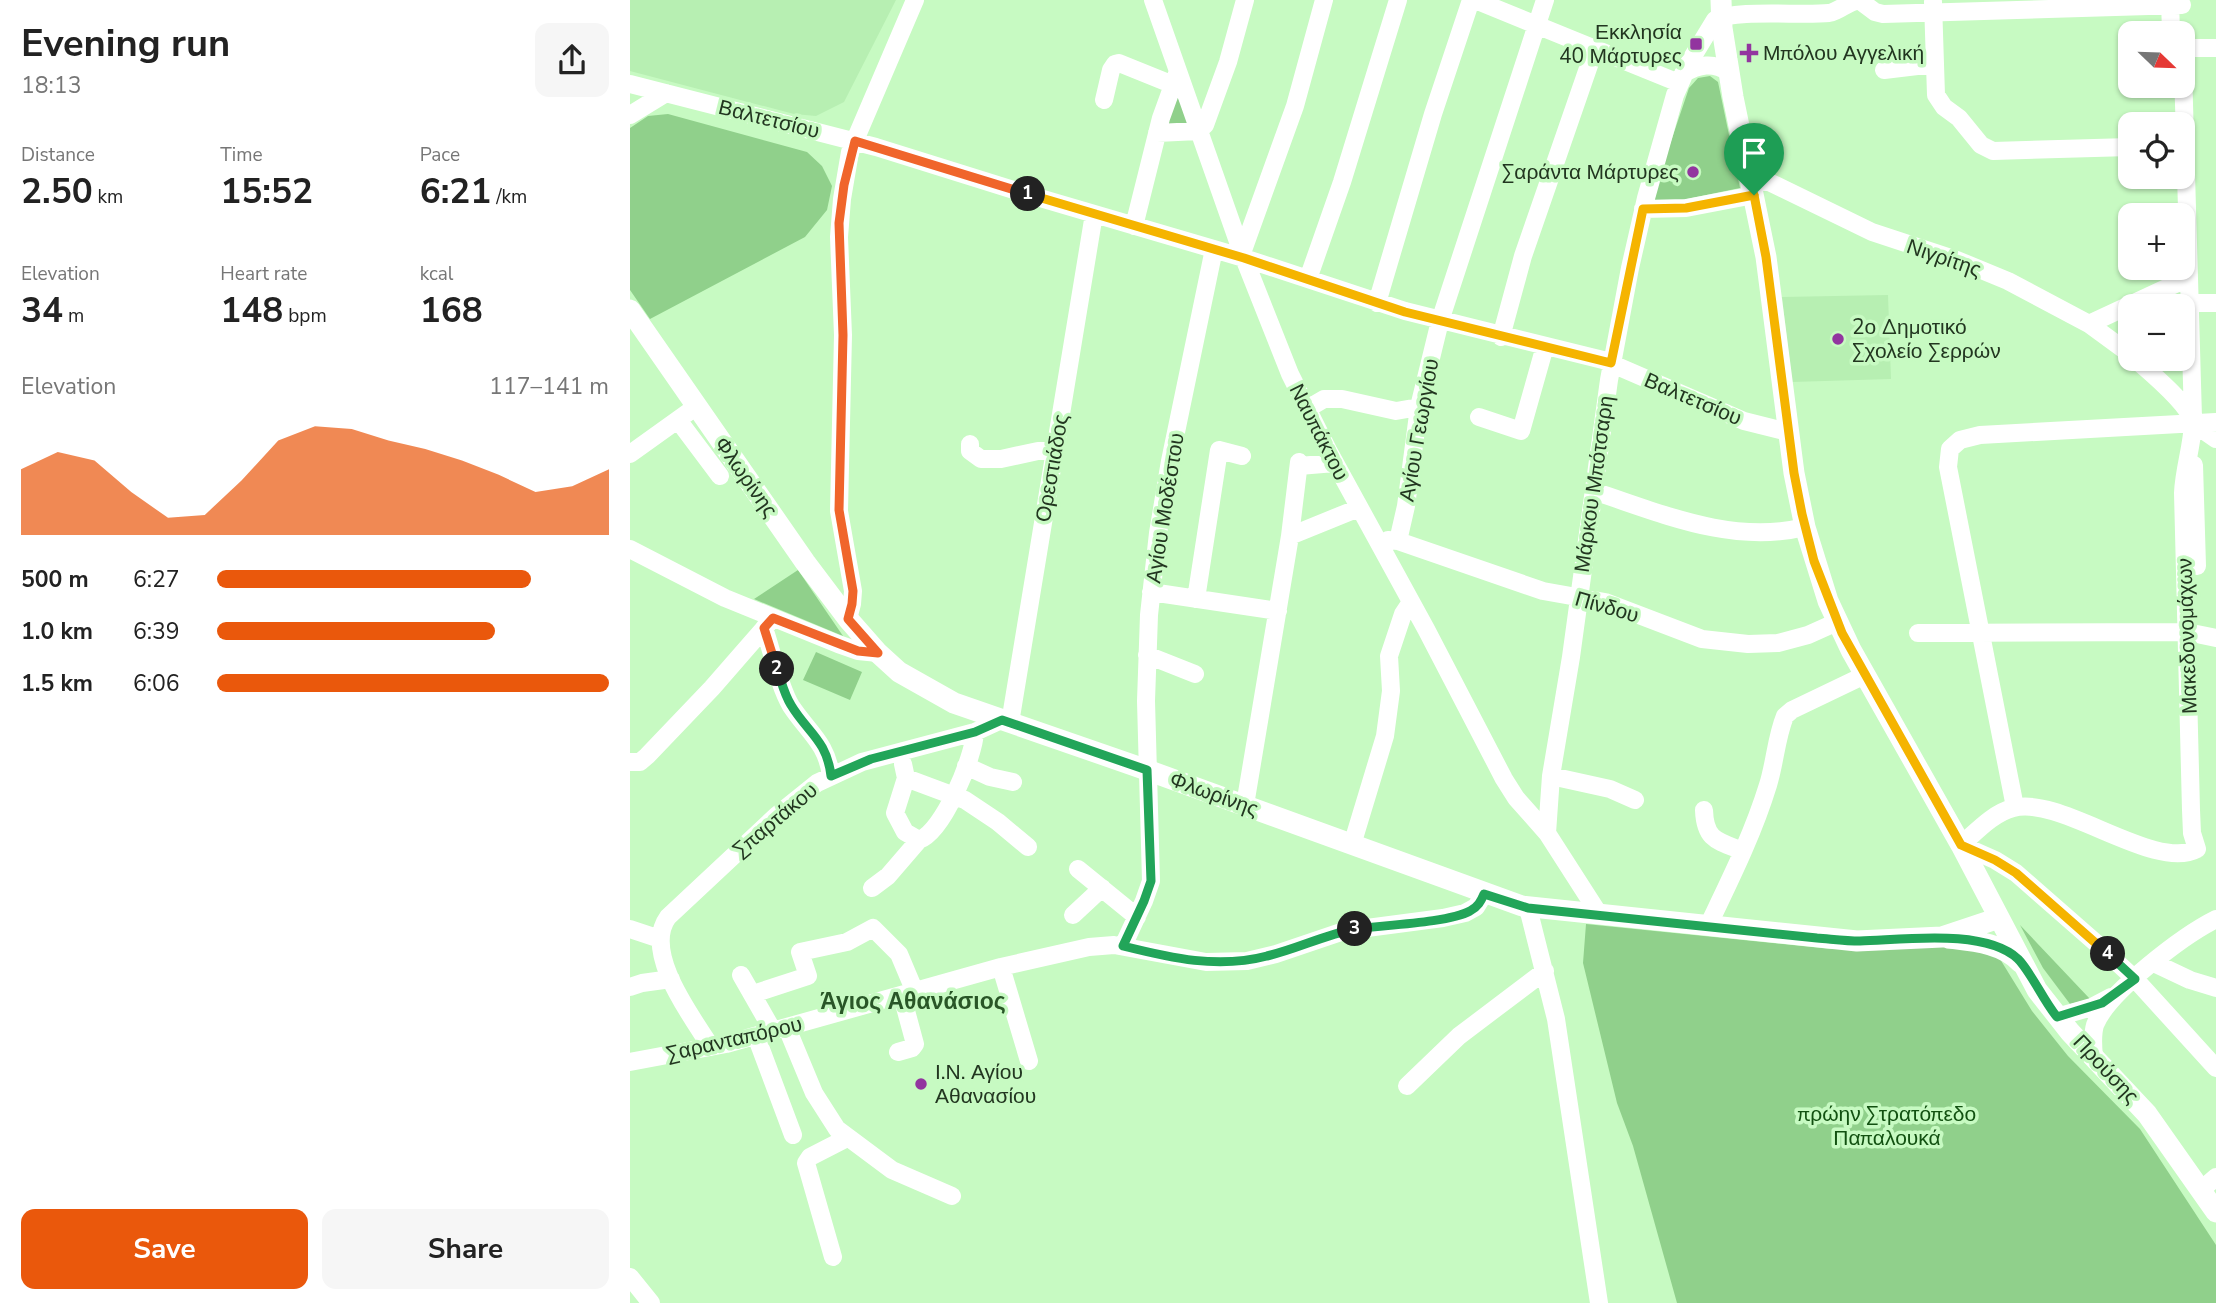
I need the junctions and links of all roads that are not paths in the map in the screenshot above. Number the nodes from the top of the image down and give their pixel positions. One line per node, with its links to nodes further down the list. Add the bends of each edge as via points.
1 (915, 0): 28 (street)
2 (1153, 0): 20 (street, Ναυπάκτου)
3 (1245, 0): 26 (street, via 1217,95)
4 (1324, 0): 35 (street, via 1295,106)
5 (1398, 0): 36 (street)
6 (1473, 0): 13 (street); 38 (street, via 1429,125)
7 (1545, 0): 13 (street, Αγίου Γεωργίου)
8 (2176, 3): 9 (street); 11 (street); 12 (street)
9 (1933, 6): 10 (street, via 1878,13 1859,0 1830,13); 17 (street)
10 (1721, 9): 19 (main road, Προύσης); 21 (street, Μάρκου Μπότσαρη)
11 (2173, 21)
12 (2179, 21)
13 (1537, 25): 14 (street); 42 (street, Αγίου Γεωργίου)
14 (1595, 48): 21 (street); 44 (street, via 1523,256)
15 (2195, 48): 16 (street)
16 (2216, 48)
17 (1934, 64): 18 (street); 29 (street, via 1937,99 1990,150)
18 (1884, 70)
19 (1729, 72): 21 (street, via 1709,65 1693,68); 30 (main road, Προύσης)
20 (1174, 78): 24 (street, via 1119,63 1111,70); 26 (street, Ναυπάκτου); 27 (street)
21 (1681, 78): 31 (street, Μάρκου Μπότσαρη)
22 (630, 84): 23 (street, Βαλτετσίου)
23 (666, 93): 25 (street); 28 (street, Βαλτετσίου)
24 (1104, 100)
25 (630, 115)
26 (1198, 131): 27 (street); 35 (street, Ναυπάκτου)
27 (1157, 133): 33 (street)
28 (855, 141): 32 (street, Βαλτετσίου); 77 (street, via 839,223 843,335 839,510 853,591)
29 (2118, 147)
30 (1752, 187): 31 (street, via 1686,208); 43 (street, Νιγρίτης, via 1769,182 1872,232 1991,273); 57 (main road, Προύσης, via 1766,257)
31 (1643, 209): 47 (street, Μάρκου Μπότσαρη)
32 (1094, 214): 33 (street, Βαλτετσίου); 60 (street, Ορεστιάδος)
33 (1135, 226): 34 (street, Βαλτετσίου)
34 (1214, 249): 35 (street, Βαλτετσίου); 72 (street, Αγίου Μοδέστου, via 1170,461)
35 (1243, 255): 36 (street, Βαλτετσίου); 52 (street, Ναυπάκτου)
36 (1308, 279): 38 (street, Βαλτετσίου)
37 (2169, 280): 43 (street)
38 (1377, 303): 42 (street, Βαλτετσίου)
39 (2195, 303): 40 (street)
40 (2216, 303)
41 (630, 310): 50 (main road, Φλωρίνης)
42 (1440, 321): 44 (street, Βαλτετσίου); 51 (street, Αγίου Γεωργίου)
43 (2089, 324): 45 (street, Νιγρίτης)
44 (1501, 337): 46 (street, Βαλτετσίου)
45 (2118, 345)
46 (1545, 346): 47 (street, Βαλτετσίου); 53 (street, via 1521,431)
47 (1611, 363): 57 (street, Βαλτετσίου, via 1744,421); 65 (street, Μάρκου Μπότσαρη)
48 (2148, 371): 55 (street)
49 (2191, 371): 55 (street)
50 (697, 406): 54 (street); 77 (main road, Φλωρίνης)
51 (1419, 407): 52 (street, via 1396,411 1324,399); 69 (street, Αγίου Γεωργίου)
52 (1307, 409): 63 (street, Ναυπάκτου)
53 (1479, 418)
54 (678, 420): 61 (street); 64 (street)
55 (2193, 421): 56 (street); 58 (street); 80 (street, via 1972,436 1953,444 1948,456); 82 (street)
56 (2216, 422)
57 (1788, 432): 67 (main road, Προύσης)
58 (2216, 439)
59 (970, 443): 60 (street, via 970,451 981,459)
60 (1055, 451): 88 (street, Ορεστιάδος)
61 (630, 454)
62 (1242, 456): 74 (street, via 1219,450)
63 (1335, 463): 66 (street, Ναυπάκτου); 68 (street, via 1299,464)
64 (720, 475)
65 (1593, 491): 67 (street, via 1720,529 1760,534); 73 (street, Μάρκου Μπότσαρη)
66 (1359, 508): 68 (street); 70 (street, Ναυπάκτου)
67 (1805, 527): 78 (main road, Προύσης)
68 (1290, 536): 76 (street)
69 (1398, 541): 70 (street, Πίνδου); 73 (street, Πίνδου, via 1533,588)
70 (1378, 542): 75 (street, Ναυπάκτου)
71 (630, 549): 79 (street)
72 (1151, 592): 74 (street); 85 (street, Αγίου Μοδέστου)
73 (1579, 597): 78 (street, Πίνδου, via 1711,641 1778,643); 97 (street, Μάρκου Μπότσαρη)
74 (1196, 599): 76 (street)
75 (1411, 601): 104 (street, Ναυπάκτου, via 1504,779); 106 (street, via 1389,656 1391,691 1385,736)
76 (1278, 611): 101 (street)
77 (848, 619): 84 (main road, Φλωρίνης)
78 (1837, 622): 87 (main road, Προύσης)
79 (769, 623): 84 (street); 92 (street, via 694,707); 96 (street, via 791,705 829,758)
80 (1980, 632): 81 (street); 82 (street); 102 (street)
81 (1918, 633)
82 (2193, 633): 83 (street); 102 (street, via 2203,821 2197,849 2181,854 2164,852 2046,810)
83 (2216, 638)
84 (878, 653): 88 (main road, Φλωρίνης, via 930,692)
85 (1147, 655): 86 (street); 94 (street, Αγίου Μοδέστου)
86 (1195, 674)
87 (1865, 675): 107 (main road, Προύσης); 109 (street, via 1785,716 1769,782)
88 (1006, 722): 89 (street, Σπαρτάκου); 94 (main road, Φλωρίνης)
89 (975, 732): 90 (street, Σπαρτάκου); 93 (street)
90 (932, 743): 91 (street, Σπαρτάκου); 95 (street)
91 (862, 762): 95 (street); 96 (street, Σπαρτάκου)
92 (633, 765)
93 (966, 766): 98 (street); 99 (street)
94 (1147, 770): 101 (main road, Φλωρίνης); 117 (street, Αγίου Μοδέστου, via 1151,876)
95 (904, 771): 99 (street); 105 (street, via 895,813 905,832)
96 (831, 776): 123 (street, Σπαρτάκου, via 800,795 681,904 664,923)
97 (1551, 776): 100 (street, via 1611,789); 104 (street, Μάρκου Μπότσαρη)
98 (1013, 782)
99 (953, 796): 105 (street, via 934,829); 108 (street, via 987,814)
100 (1635, 800)
101 (1245, 805): 106 (main road, Φλωρίνης)
102 (2015, 807): 107 (street)
103 (1704, 810): 109 (street, via 1710,835)
104 (1547, 833): 115 (street)
105 (919, 840): 111 (street)
106 (1352, 845): 113 (main road, Φλωρίνης)
107 (1961, 845): 118 (main road, Προύσης); 131 (street, via 2016,873)
108 (1028, 847)
109 (1743, 851): 120 (street)
110 (1078, 869): 112 (street)
111 (872, 888)
112 (1102, 888): 116 (street); 117 (street)
113 (1484, 894): 114 (main road, Φλωρίνης); 124 (street, Σαρανταπόρου, via 1476,907 1465,913 1354,929 1247,961 1187,960)
114 (1528, 908): 115 (main road, Φλωρίνης); 128 (street)
115 (1599, 914): 120 (main road, Φλωρίνης)
116 (1073, 915)
117 (1137, 917): 124 (street, Αγίου Μοδέστου)
118 (1999, 918): 122 (main road, Φλωρίνης); 126 (main road, Προύσης)
119 (2216, 919): 125 (street)
120 (1708, 926): 122 (main road, Φλωρίνης, via 1844,940)
121 (630, 929): 123 (street)
122 (1942, 937): 126 (main road, Φλωρίνης, via 1990,945 2009,952)
123 (660, 939): 130 (street)
124 (1123, 946): 127 (street, Σαρανταπόρου, via 1089,947)
125 (2154, 963): 131 (street); 133 (street)
126 (2023, 965): 137 (main road, Προύσης)
127 (1001, 967): 136 (street, Σαρανταπόρου); 142 (street)
128 (1545, 971): 145 (street, via 1459,1036); 154 (street)
129 (741, 975): 135 (street)
130 (671, 979): 132 (street); 139 (street)
131 (2135, 979): 134 (street); 144 (street)
132 (630, 987)
133 (2216, 988)
134 (2120, 992): 137 (street, via 2092,1007); 141 (street, via 2095,1026)
135 (753, 994): 136 (street, via 808,976 800,952 847,942 873,928 899,954); 138 (street)
136 (908, 994): 138 (street, Σαρανταπόρου); 140 (street, via 915,1044)
137 (2057, 1017): 141 (main road, Προύσης)
138 (772, 1032): 139 (street, Σαρανταπόρου); 146 (street); 147 (street, via 834,1126)
139 (711, 1047): 143 (street, Σαρανταπόρου)
140 (898, 1052)
141 (2094, 1057): 148 (main road, Προύσης)
142 (1029, 1061)
143 (630, 1062)
144 (2216, 1069)
145 (1407, 1086)
146 (793, 1135)
147 (847, 1138): 149 (street, via 892,1170); 151 (street, via 806,1163)
148 (2208, 1183): 150 (main road, Προύσης)
149 (952, 1196)
150 (2216, 1212)
151 (833, 1257)
152 (630, 1277): 153 (street)
153 (651, 1303)
154 (1599, 1303)

